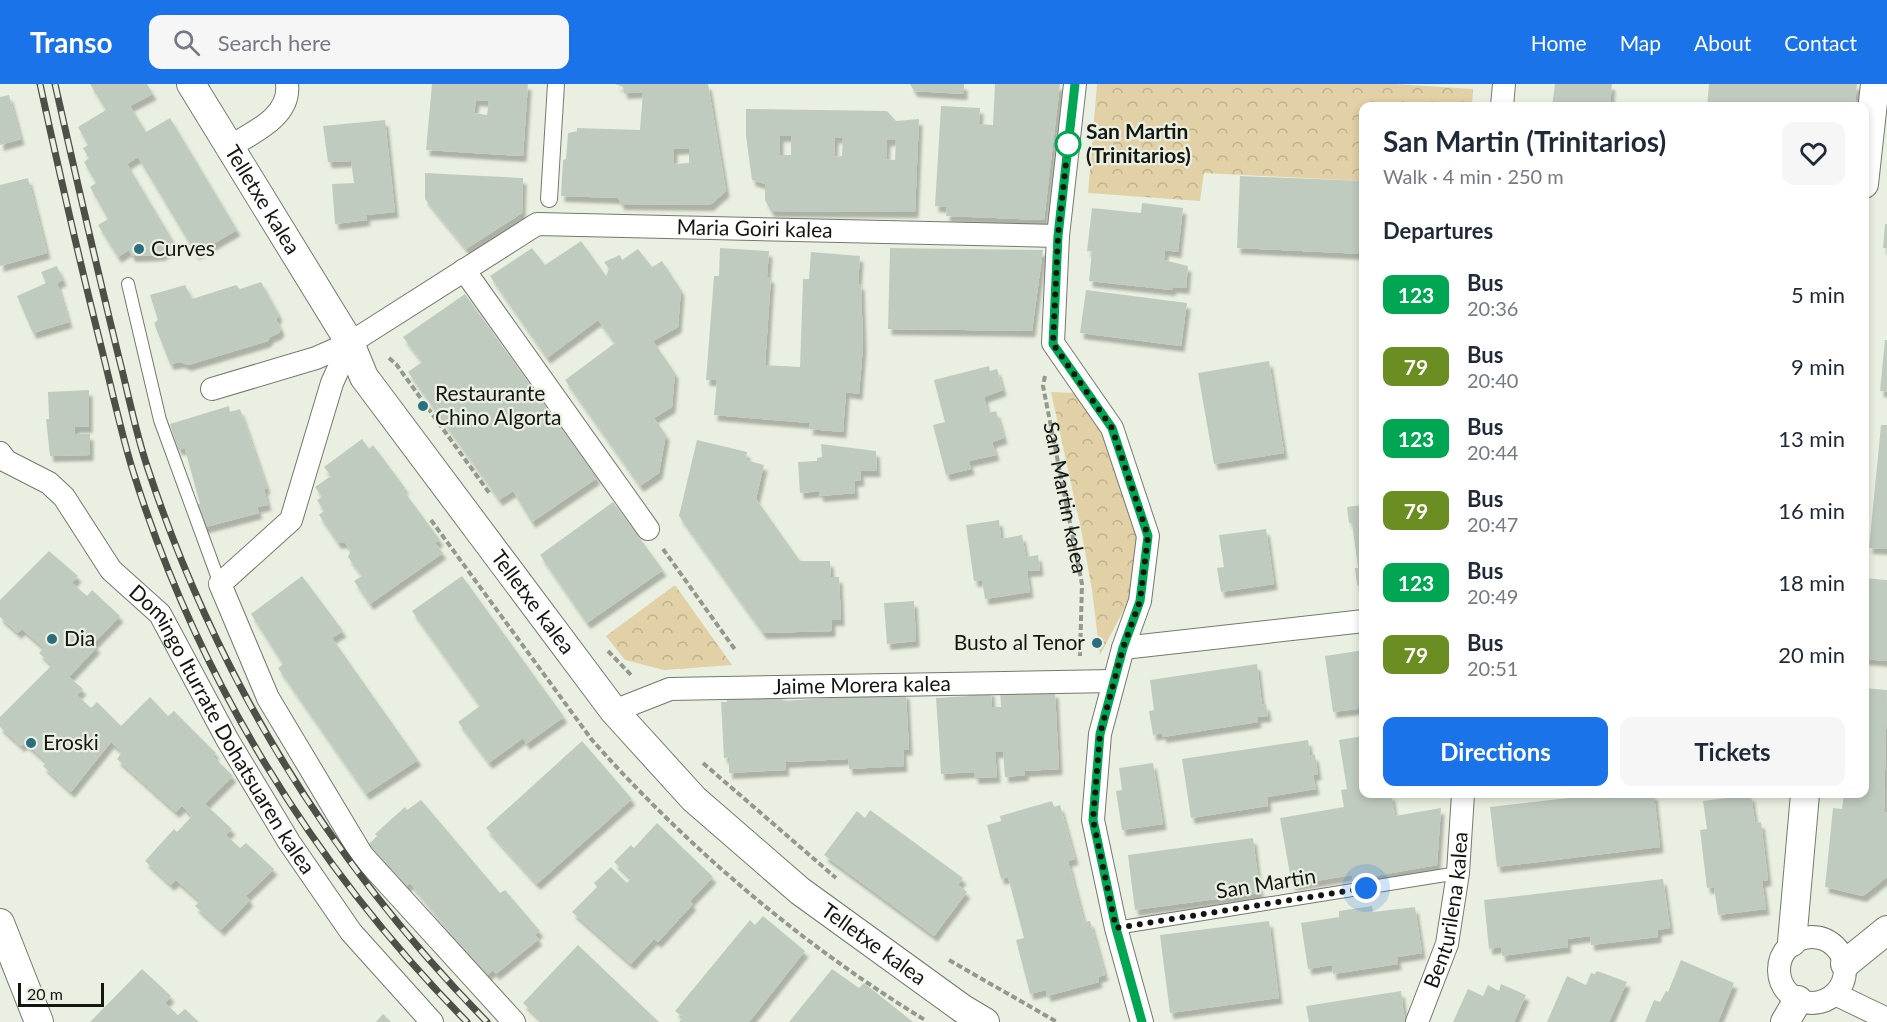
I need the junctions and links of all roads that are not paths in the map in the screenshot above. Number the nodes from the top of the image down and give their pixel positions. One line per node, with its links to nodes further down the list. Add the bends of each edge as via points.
1 (191, 84): 9 (street, Telletxe kalea)
2 (287, 84): 9 (street, via 281,112)
3 (556, 84): 10 (street)
4 (1075, 84): 11 (street)
5 (1504, 84): 7 (street)
6 (1875, 84): 8 (street)
7 (1502, 102)
8 (1869, 139)
9 (231, 147): 14 (street, Telletxe kalea)
10 (549, 199)
11 (1058, 236): 12 (street, Maria Goiri kalea, via 537,224); 20 (street, via 1053,344 1112,428 1148,536 1140,601)
12 (464, 270): 14 (street, Maria Goiri kalea); 17 (street)
13 (129, 284): 18 (lane, via 160,420)
14 (350, 343): 15 (street, Maria Goiri kalea, via 316,358); 18 (street, via 332,383 291,520); 22 (street, Telletxe kalea, via 364,377)
15 (212, 389)
16 (0, 453): 35 (street, Domingo Iturrate Dohatsuaren kalea, via 6,461 49,483 64,497 111,570 160,614 227,739 289,842 351,932)
17 (648, 529)
18 (220, 584): 36 (street, via 268,698 362,855)
19 (1359, 622): 20 (street)
20 (1123, 648): 21 (street)
21 (1113, 681): 22 (street, Jaime Morera kalea, via 670,690); 27 (street, via 1100,734 1093,820)
22 (614, 711): 37 (street, Telletxe kalea, via 694,799 800,891)
23 (1463, 798): 25 (street, Benturilena kalea)
24 (1805, 798): 29 (street)
25 (1458, 873): 27 (lane, San Martin); 39 (street, Benturilena kalea, via 1447,944)
26 (0, 923): 34 (street)
27 (1116, 928): 38 (street)
28 (1887, 930): 30 (street)
29 (1792, 942): 30 (street, via 1814,936 1825,939 1834,945); 32 (street, via 1778,968)
30 (1845, 964): 31 (street, via 1842,985)
31 (1835, 994): 32 (street); 33 (street)
32 (1792, 1011)
33 (1887, 1018)
34 (39, 1022)
35 (432, 1022)
36 (514, 1022)
37 (985, 1022)
38 (1142, 1022)
39 (1417, 1022)

